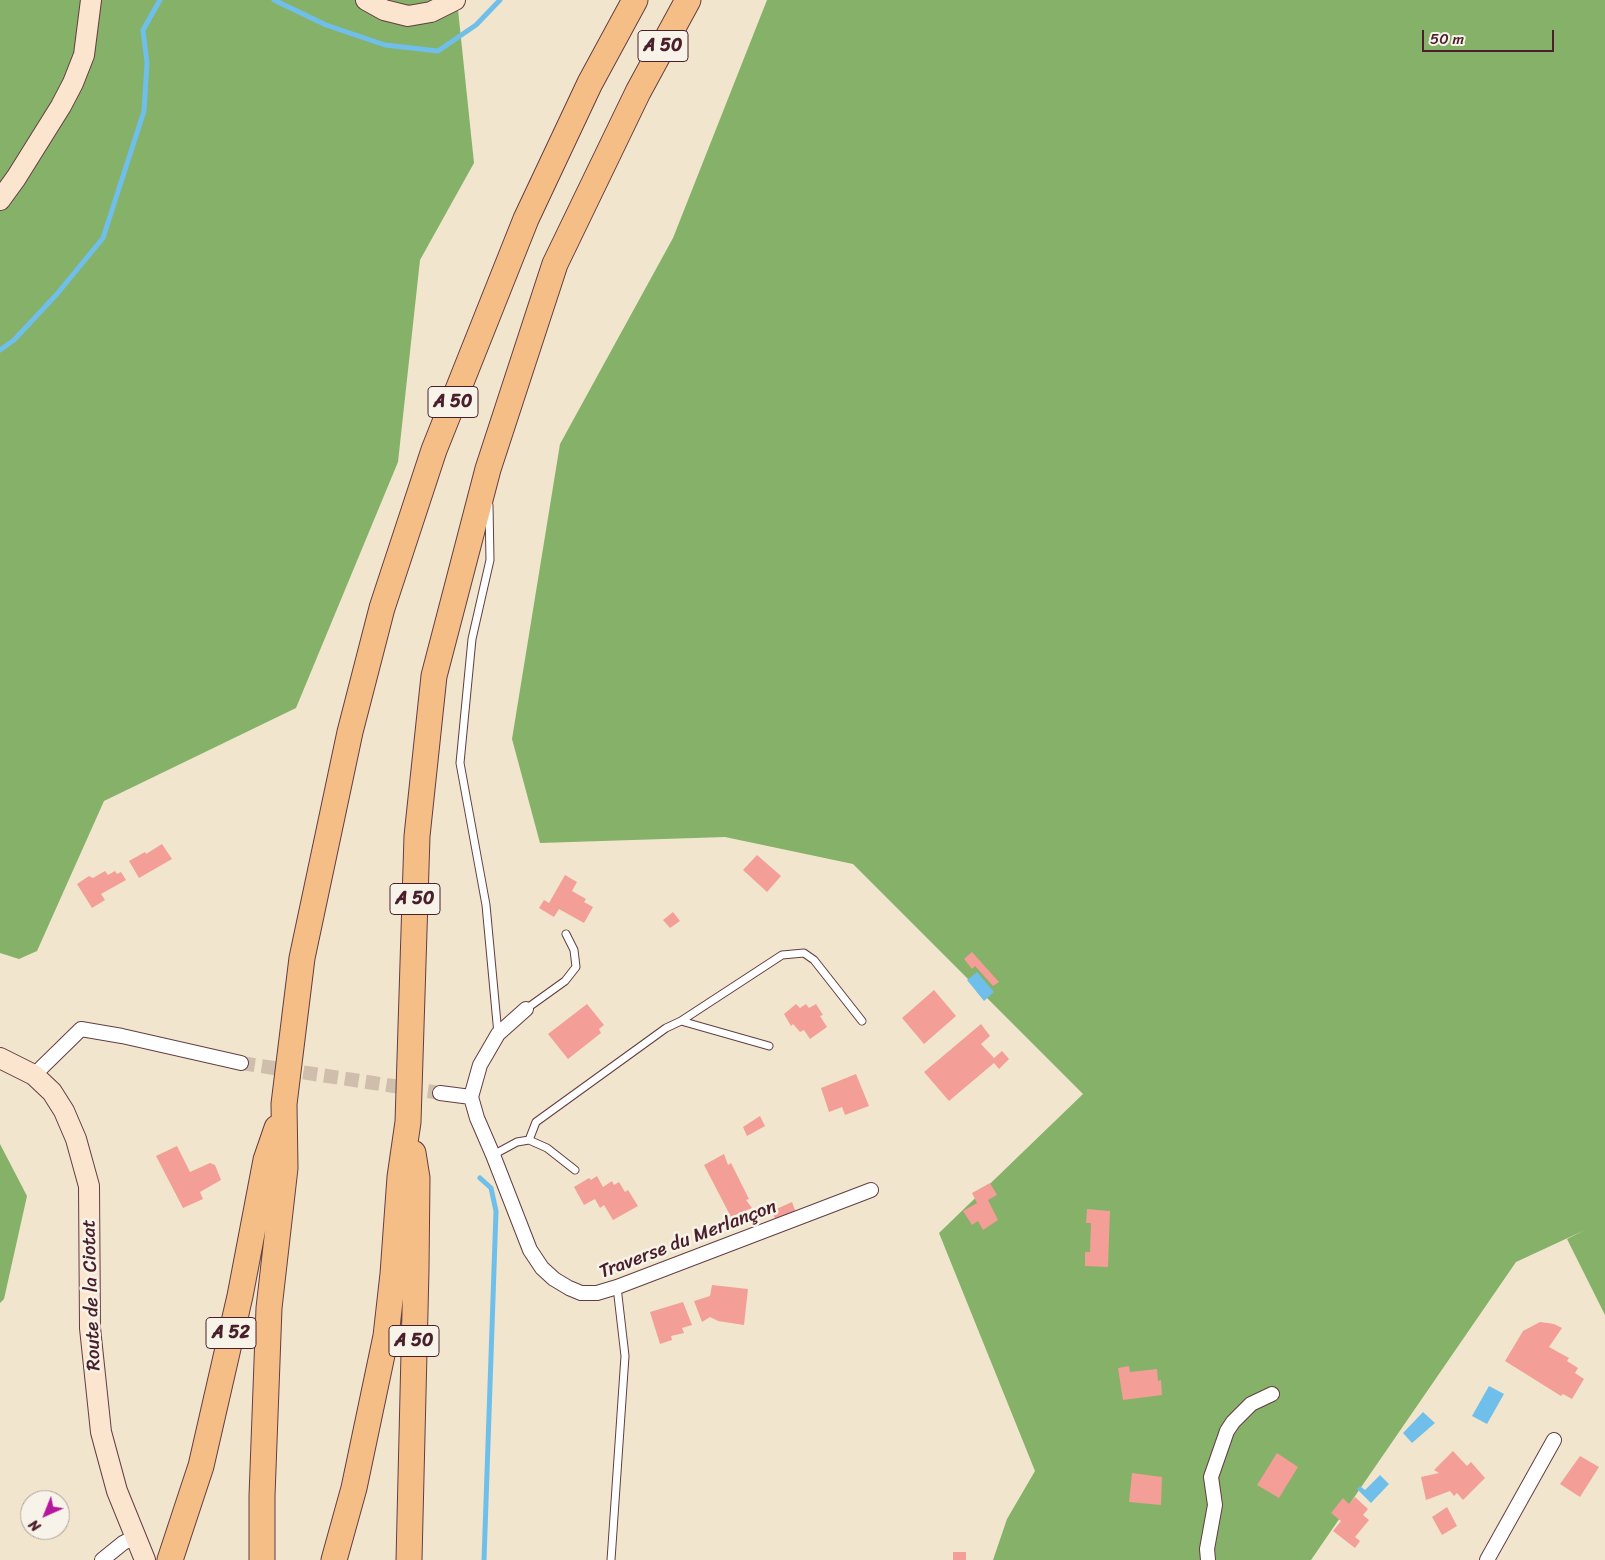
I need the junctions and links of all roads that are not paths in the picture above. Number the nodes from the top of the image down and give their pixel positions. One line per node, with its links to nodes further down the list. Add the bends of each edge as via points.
1 (91, 0): 6 (main road, via 84,55 73,83)
2 (366, 0): 3 (main road, via 384,10 408,16 431,12)
3 (455, 0)
4 (635, 0): 19 (highway, A 50, via 590,83 526,219 434,450 382,608 350,732 302,958)
5 (688, 0): 7 (highway, A 50, via 638,92 555,264)
6 (0, 200)
7 (488, 469): 12 (lane, via 490,560 472,639 460,763 486,905); 20 (highway, A 50, via 434,676 417,836)
8 (566, 934): 9 (lane, via 574,950 576,967 564,981)
9 (526, 1009): 12 (street)
10 (681, 1021): 11 (lane, via 782,955 804,953 814,960); 13 (lane); 21 (lane, via 666,1028 536,1122)
11 (862, 1021)
12 (498, 1034): 18 (street, via 480,1064)
13 (769, 1046)
14 (0, 1058): 16 (main road, Route de la Ciotat)
15 (241, 1064): 16 (street, via 81,1029)
16 (34, 1075): 28 (main road, Route de la Ciotat, via 52,1092 64,1111 76,1139 88,1186 90,1328 101,1432 116,1491)
17 (440, 1093): 18 (street)
18 (470, 1097): 22 (street, Traverse du Merlançon)
19 (284, 1104): 31 (highway, A 52, via 266,1160 202,1466); 32 (highway, A 50, via 284,1168 269,1308)
20 (408, 1122): 33 (highway, via 386,1336 354,1488); 34 (highway, A 50, via 416,1178)
21 (529, 1140): 22 (lane); 23 (lane, via 547,1148)
22 (493, 1154): 25 (street, Traverse du Merlançon, via 530,1250 542,1268 568,1288 581,1293 597,1294)
23 (575, 1170)
24 (871, 1190): 25 (street, Traverse du Merlançon)
25 (617, 1287): 35 (lane, via 625,1356)
26 (1272, 1394): 36 (street, via 1251,1404 1227,1431 1211,1477 1215,1505)
27 (1554, 1440): 37 (street)
28 (135, 1537): 29 (street); 30 (main road, Route de la Ciotat)
29 (102, 1560)
30 (145, 1560)
31 (170, 1560)
32 (262, 1560)
33 (334, 1560)
34 (409, 1560)
35 (611, 1560)
36 (1208, 1560)
37 (1487, 1560)

